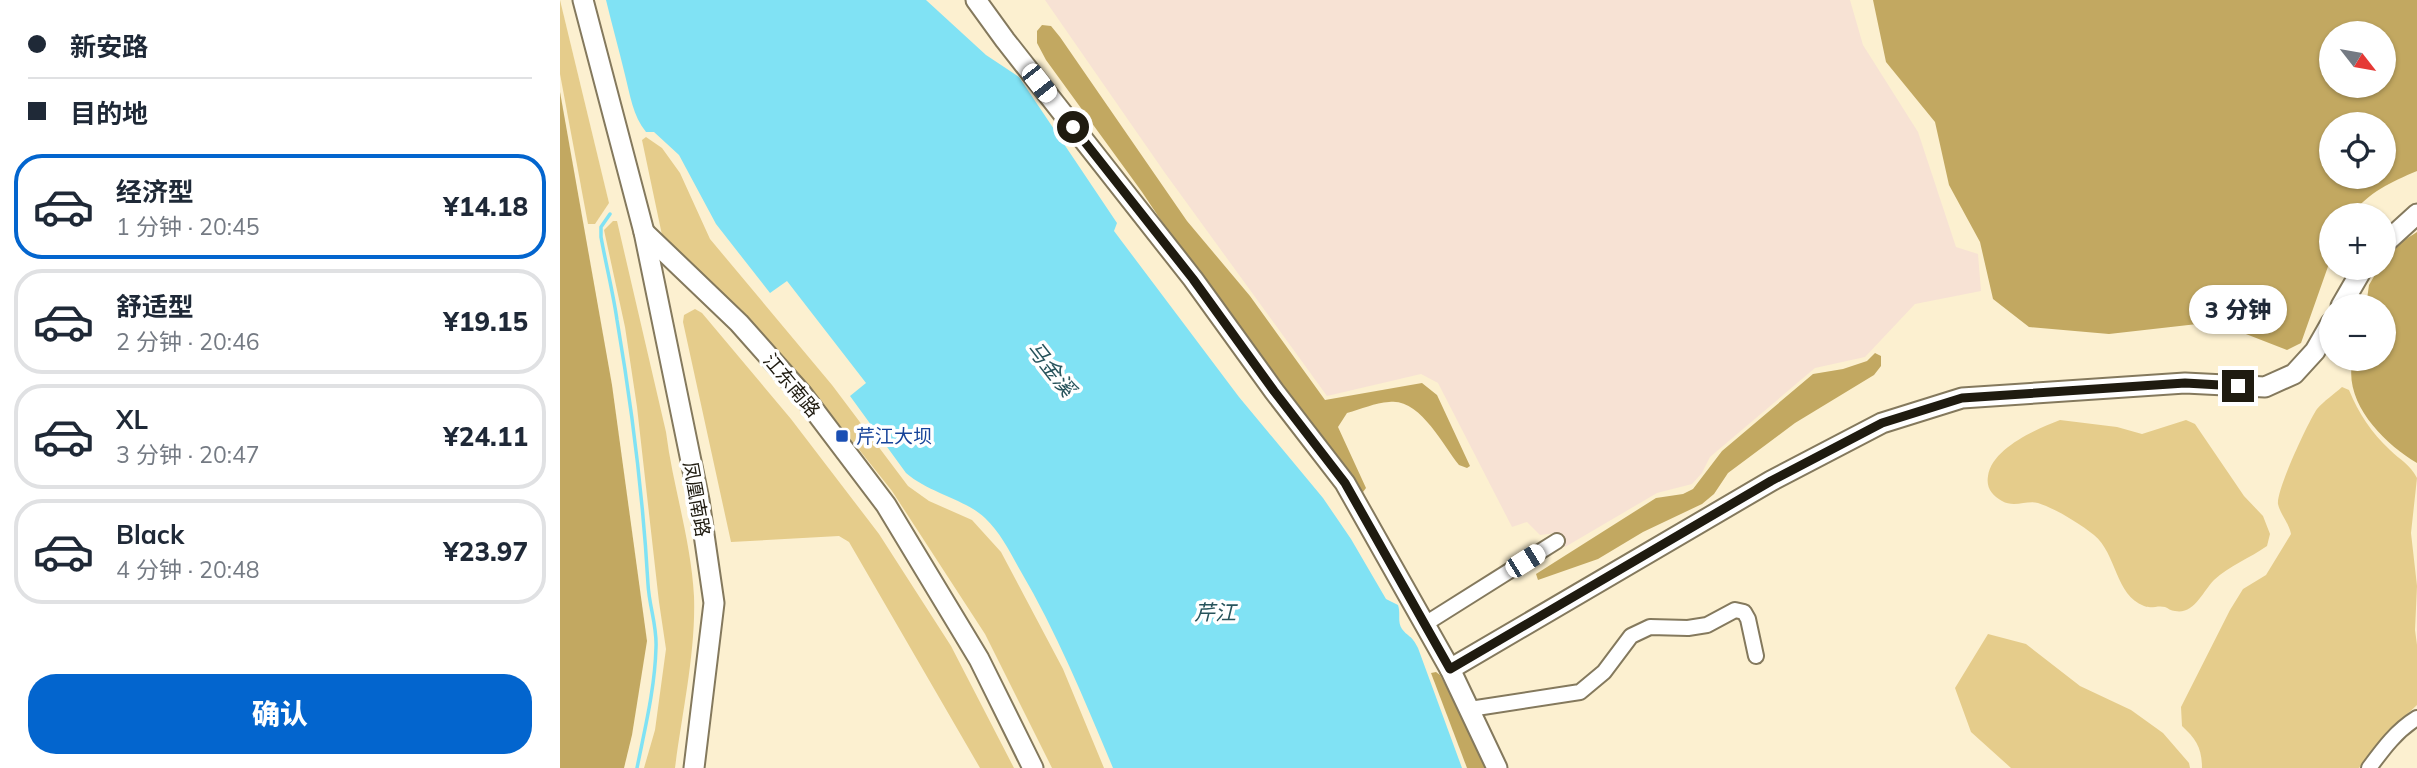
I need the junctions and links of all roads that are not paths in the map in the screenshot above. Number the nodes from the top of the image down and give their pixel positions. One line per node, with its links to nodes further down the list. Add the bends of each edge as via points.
1 (583, 0): 4 (street)
2 (976, 0): 8 (street, via 1333,466)
3 (2417, 214): 5 (street)
4 (644, 232): 13 (street, 凤凰南路, via 699,500 714,603); 14 (street, 江东南路, via 739,323 802,394 886,505 979,659)
5 (2396, 233)
6 (2319, 344): 10 (street, via 2294,374 2265,387 2185,383 1962,398 1882,423 1771,481)
7 (1557, 541): 8 (street)
8 (1425, 624): 10 (street)
9 (1756, 656): 11 (street, via 1748,620 1744,612 1735,610 1707,625 1650,627 1631,636 1604,672 1580,692)
10 (1450, 669): 11 (street)
11 (1470, 709): 15 (street)
12 (2417, 718): 16 (street, via 2388,742)
13 (694, 768)
14 (1033, 768)
15 (1497, 768)
16 (2369, 768)

